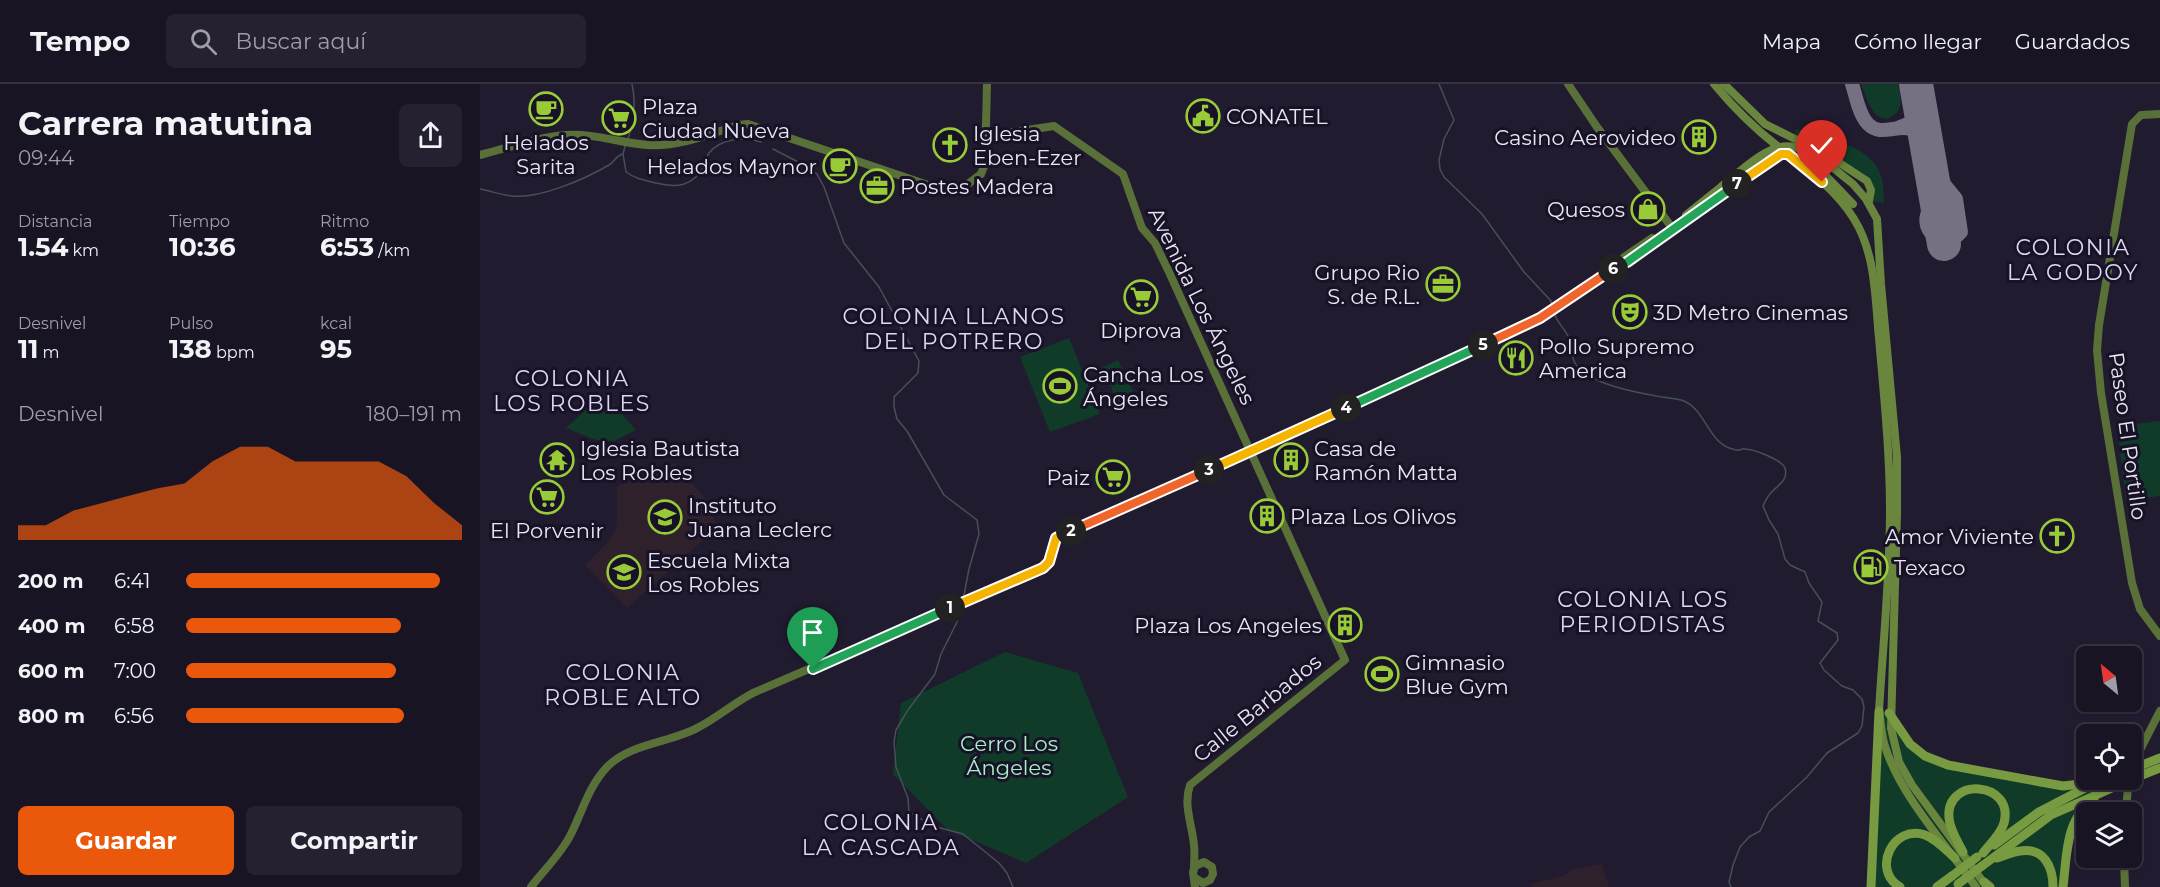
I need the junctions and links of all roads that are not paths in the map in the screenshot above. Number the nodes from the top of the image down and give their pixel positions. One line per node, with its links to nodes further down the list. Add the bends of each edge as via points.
1 (987, 84): 6 (main road)
2 (1568, 84): 14 (main road)
3 (1714, 84): 8 (main road)
4 (1724, 84): 7 (main road, via 1765,124)
5 (2160, 114): 17 (main road, Paseo El Portillo, via 2140,115 2132,124 2097,350 2132,582 2140,609)
6 (986, 136): 9 (main road, via 981,174 954,189 920,183 748,124 661,145 564,135); 16 (main road, Avenida Los Ángeles, via 1054,126 1123,174 1142,228 1159,251)
7 (1801, 142): 11 (main road, via 1867,181 1871,190); 15 (main road, via 1862,192 1877,219)
8 (1773, 143): 10 (main road); 13 (main road, via 1768,156)
9 (480, 155)
10 (1791, 156): 12 (main road, via 1815,167); 14 (main road, via 1775,156); 19 (main road, via 1838,197 1857,225 1869,257 1890,468 1890,535)
11 (1869, 201)
12 (1853, 204)
13 (1686, 214): 14 (main road); 15 (main road, bridge, via 1760,157 1786,144 1807,153 1860,199)
14 (1672, 227): 16 (main road, via 1627,262 1540,318)
15 (1877, 232): 21 (main road, via 1897,457)
16 (1251, 452): 18 (main road, Avenida Los Ángeles); 41 (main road, via 1058,536 1043,568 753,693 699,728 617,759 594,784 564,847)
17 (2160, 636)
18 (1345, 660): 31 (main road, Calle Barbados, via 1190,785 1186,803)
19 (1879, 711): 32 (main road, via 1884,742 1904,786); 42 (highway)
20 (2160, 711): 22 (main road, bridge)
21 (1890, 713): 27 (highway, via 1911,744 1925,756 1948,765 2063,786); 32 (main road, via 1893,743 1904,770)
22 (2142, 746)
23 (2160, 758): 24 (highway)
24 (2142, 766)
25 (2160, 768): 26 (highway)
26 (2142, 776)
27 (2076, 784)
28 (2081, 790): 33 (highway, via 2039,812)
29 (2107, 790): 35 (highway, via 2051,815)
30 (2109, 790): 47 (highway, via 2080,810 2073,824)
31 (1194, 847): 34 (main road); 37 (main road)
32 (1959, 855): 33 (highway, via 1949,813 1956,798 1971,788 1995,794 2005,816 2000,833); 40 (main road); 43 (highway, via 1928,836 1913,833 1898,839 1886,861 1890,877)
33 (1980, 855): 38 (highway, bridge)
34 (1207, 863): 37 (main road, via 1197,864); 39 (main road, via 1213,874 1210,880)
35 (1986, 864): 38 (highway, bridge); 46 (highway, via 2018,851 2035,853 2049,863)
36 (2124, 868): 48 (main road)
37 (1194, 869): 39 (main road)
38 (1952, 882): 44 (highway); 45 (highway)
39 (1198, 884)
40 (1984, 886)
41 (531, 887)
42 (1871, 887)
43 (1900, 887)
44 (1930, 887)
45 (1937, 887)
46 (2053, 887)
47 (2063, 887)
48 (2125, 887)

